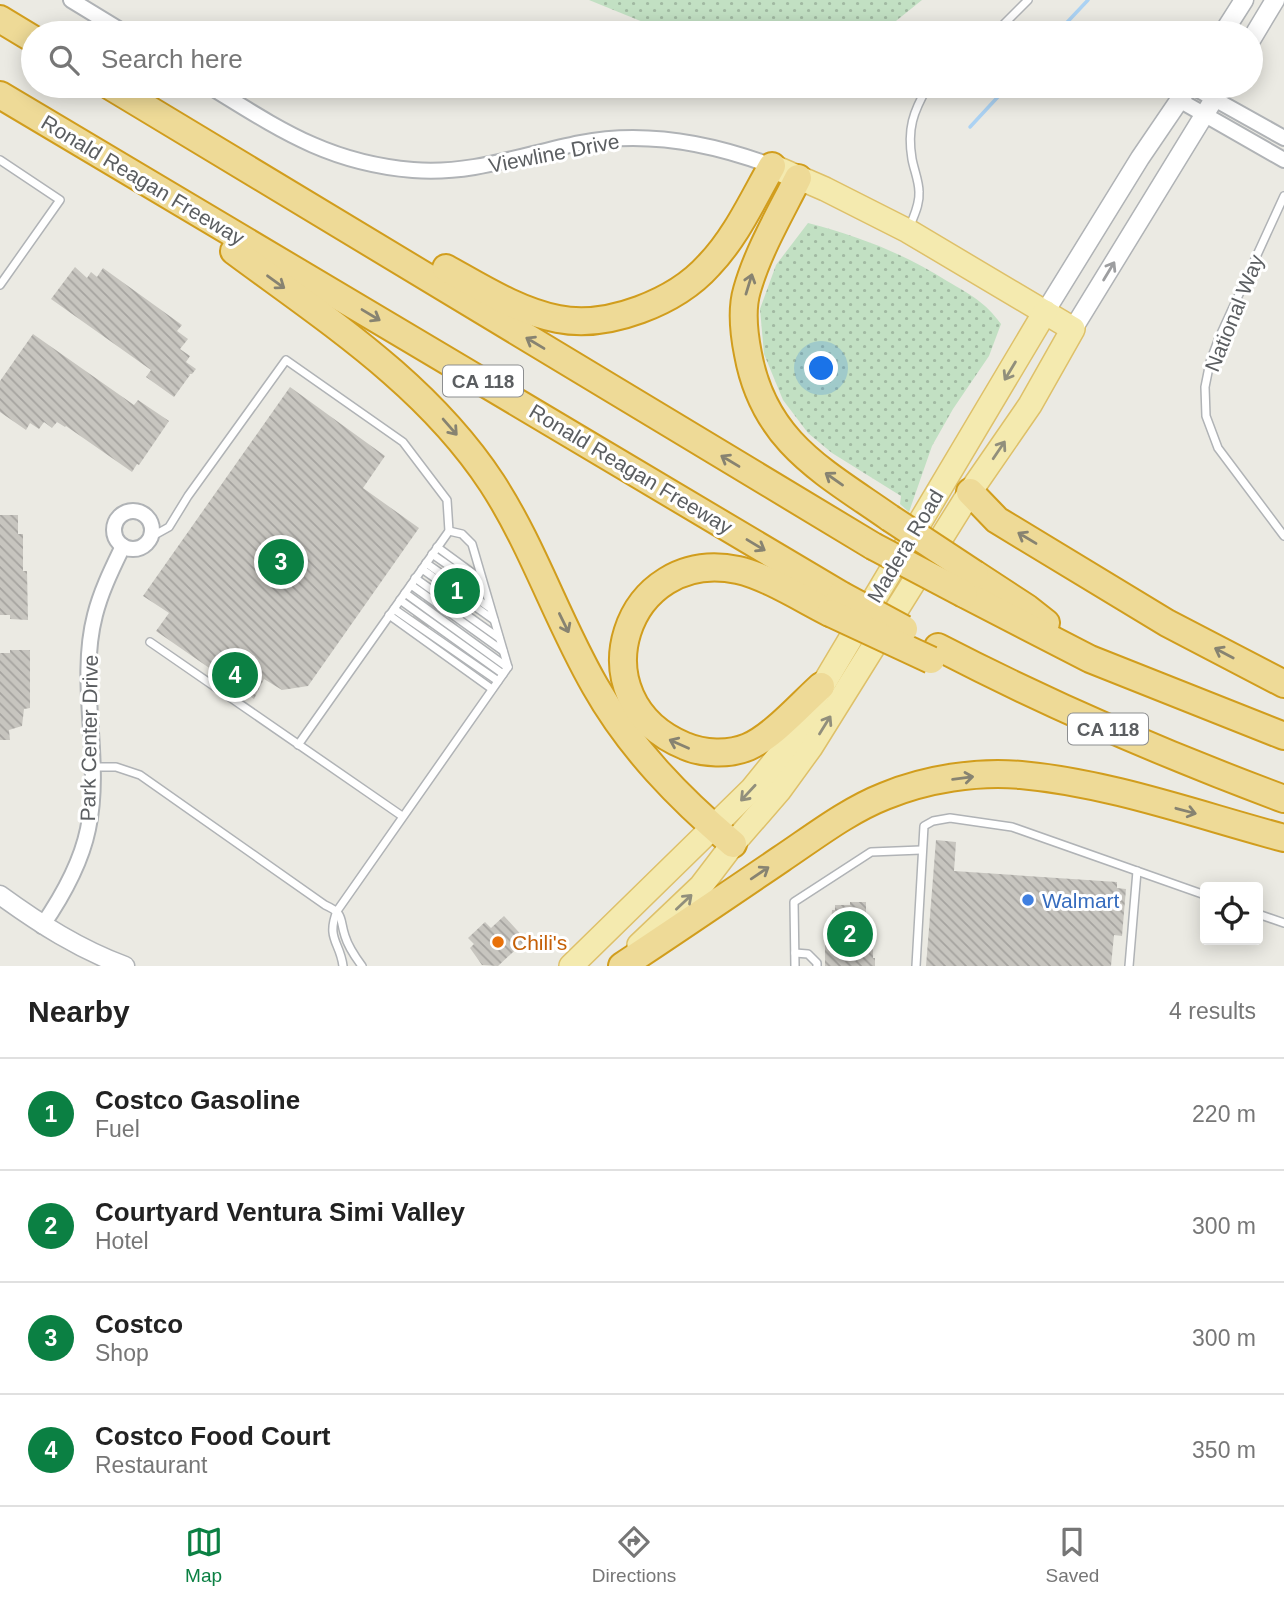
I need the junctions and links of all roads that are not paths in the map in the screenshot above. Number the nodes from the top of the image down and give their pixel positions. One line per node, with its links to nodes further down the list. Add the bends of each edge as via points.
1 (71, 0): 6 (street)
2 (1028, 0): 7 (lane)
3 (1244, 0): 8 (street)
4 (1275, 0): 9 (street)
5 (0, 19): 10 (highway)
6 (105, 21)
7 (1007, 21)
8 (1231, 21)
9 (1262, 21)
10 (21, 32)
11 (0, 95): 24 (highway, Ronald Reagan Freeway / CA 118)
12 (130, 98): 27 (highway, CA 118)
13 (229, 98): 23 (street, Viewline Drive, via 305,143 386,167 477,168 611,138 678,141 730,150)
14 (921, 98): 28 (lane, via 910,130 919,203)
15 (1181, 98): 30 (street, Madera Road)
16 (1192, 98): 19 (street)
17 (1215, 98): 19 (street, Madera Road)
18 (1227, 98): 20 (street)
19 (1205, 115): 22 (street); 31 (street, Madera Road, one-way to 19)
20 (1284, 138)
21 (0, 160): 29 (lane, via 60,200)
22 (1284, 160)
23 (772, 166): 25 (main road, Viewline Drive); 27 (highway, via 708,267 665,300 592,320 561,320 534,312 491,294 427,257)
24 (123, 168): 44 (highway, Ronald Reagan Freeway / CA 118, one-way to 44); 61 (highway, one-way to 61, via 358,342 446,422 513,519 594,685 631,743)
25 (798, 178): 28 (main road, Viewline Drive); 41 (highway, one-way to 25, bridge, via 890,518 817,468 784,437 764,402 750,364 746,293 755,264)
26 (1284, 196): 34 (lane, National Way, via 1219,338 1205,387 1206,416 1217,448)
27 (312, 207): 41 (highway, CA 118, one-way to 27, bridge, via 873,546)
28 (908, 231): 30 (main road, Viewline Drive)
29 (0, 285)
30 (1045, 313): 31 (main road, Viewline Drive); 54 (main road, Madera Road, one-way to 54)
31 (1073, 329): 32 (main road, Madera Road, one-way to 31, via 1030,405)
32 (970, 492): 53 (highway, one-way to 32, via 1167,623 997,520); 61 (main road, Madera Road, one-way to 32, via 779,791 811,747)
33 (449, 531): 35 (lane, via 447,500 403,442 286,360 169,527); 37 (lane); 39 (lane, via 462,534 472,544)
34 (1284, 536)
35 (151, 537): 36 (street, via 143,547); 36 (street, via 148,518 137,511 125,513 114,532)
36 (124, 546): 58 (street, Park Center Drive, via 105,583 89,651)
37 (434, 551): 38 (lane); 39 (lane); 42 (lane)
38 (424, 566): 40 (lane); 45 (lane); 47 (lane)
39 (483, 580): 42 (lane)
40 (413, 581): 43 (lane); 48 (lane); 50 (lane)
41 (969, 584): 56 (highway, CA 118, via 1090,659)
42 (486, 592): 45 (lane)
43 (403, 596): 46 (lane); 51 (lane)
44 (836, 604): 54 (highway, one-way to 44, via 771,732 747,747 718,753 695,750 659,734 635,707 622,667 625,636 653,590 679,575 701,570 738,570); 59 (highway, CA 118, bridge, via 1006,694 1088,720)
45 (491, 609): 47 (lane)
46 (391, 612): 52 (lane); 55 (lane); 57 (lane)
47 (494, 620): 48 (lane)
48 (500, 638): 50 (lane)
49 (150, 642): 57 (lane)
50 (504, 651): 51 (lane)
51 (505, 671): 52 (lane)
52 (498, 681): 55 (lane)
53 (1284, 684)
54 (821, 686): 61 (main road, Madera Road, one-way to 61, via 786,747 752,789)
55 (492, 689): 60 (lane)
56 (1284, 736)
57 (298, 745): 60 (lane)
58 (92, 767): 67 (lane, via 116,767 140,775); 70 (street, Park Center Drive, via 89,829 80,860)
59 (1284, 799)
60 (402, 816): 67 (lane)
61 (724, 836): 75 (main road, Madera Road); 76 (main road, Madera Road, one-way to 61, via 701,886)
62 (1284, 838): 76 (highway, one-way to 62, via 839,820 884,796 933,781 1018,775 1063,781)
63 (921, 850): 64 (lane, via 924,826 950,818 1012,827); 71 (lane, via 871,852 794,902); 79 (lane)
64 (1137, 871): 65 (lane); 80 (lane)
65 (1200, 893)
66 (0, 895): 70 (street)
67 (337, 911): 73 (lane, via 332,924); 74 (lane, via 344,922 344,935)
68 (1263, 916): 69 (lane)
69 (1284, 923)
70 (42, 926): 72 (street)
71 (795, 953): 77 (lane); 78 (lane, via 808,954)
72 (125, 966)
73 (343, 966)
74 (362, 966)
75 (570, 966)
76 (619, 966)
77 (795, 966)
78 (817, 966)
79 (916, 966)
80 (1129, 966)

